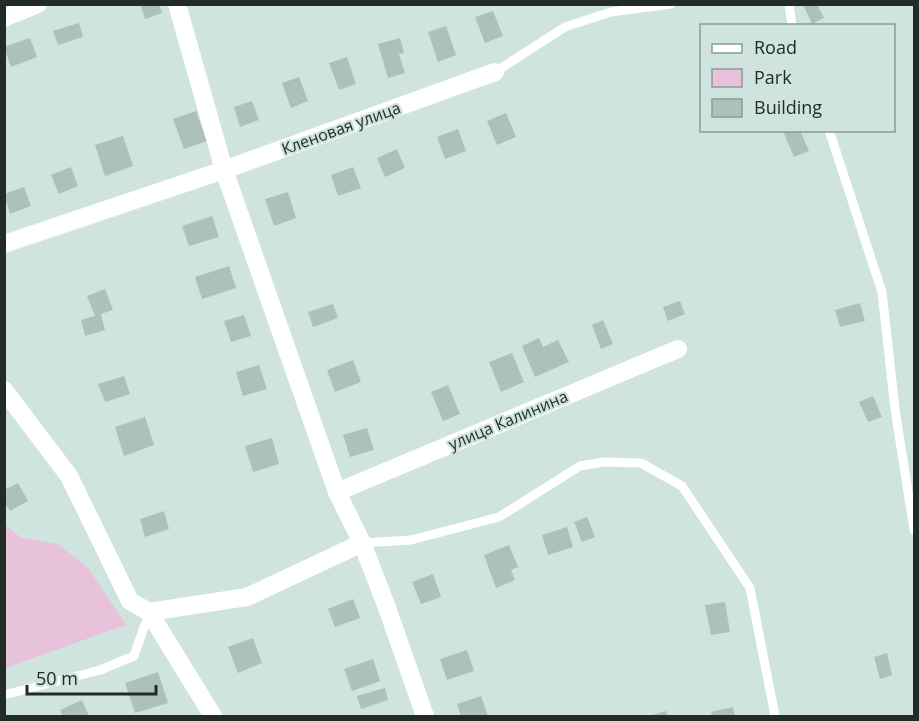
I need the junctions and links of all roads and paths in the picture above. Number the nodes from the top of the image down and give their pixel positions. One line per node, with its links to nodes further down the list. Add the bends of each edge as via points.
1 (38, 4): 5 (street)
2 (177, 4): 9 (street)
3 (670, 4): 7 (lane, Кленовая улица, via 611,12 565,27)
4 (789, 4): 6 (lane)
5 (4, 18)
6 (792, 24)
7 (495, 72): 9 (street, Кленовая улица)
8 (830, 132): 14 (lane, via 882,292 895,409)
9 (224, 170): 10 (street, Кленовая улица); 13 (street)
10 (4, 244)
11 (678, 349): 13 (street, улица Калинина)
12 (4, 390): 16 (street, via 69,476 130,601)
13 (337, 492): 15 (street)
14 (915, 530)
15 (362, 543): 16 (street, via 247,597); 19 (street); 20 (lane, via 411,540 499,517 580,466 641,463 682,486 750,588)
16 (149, 612): 17 (lane, via 134,656 100,670); 18 (street)
17 (4, 695)
18 (213, 717)
19 (425, 717)
20 (775, 717)

